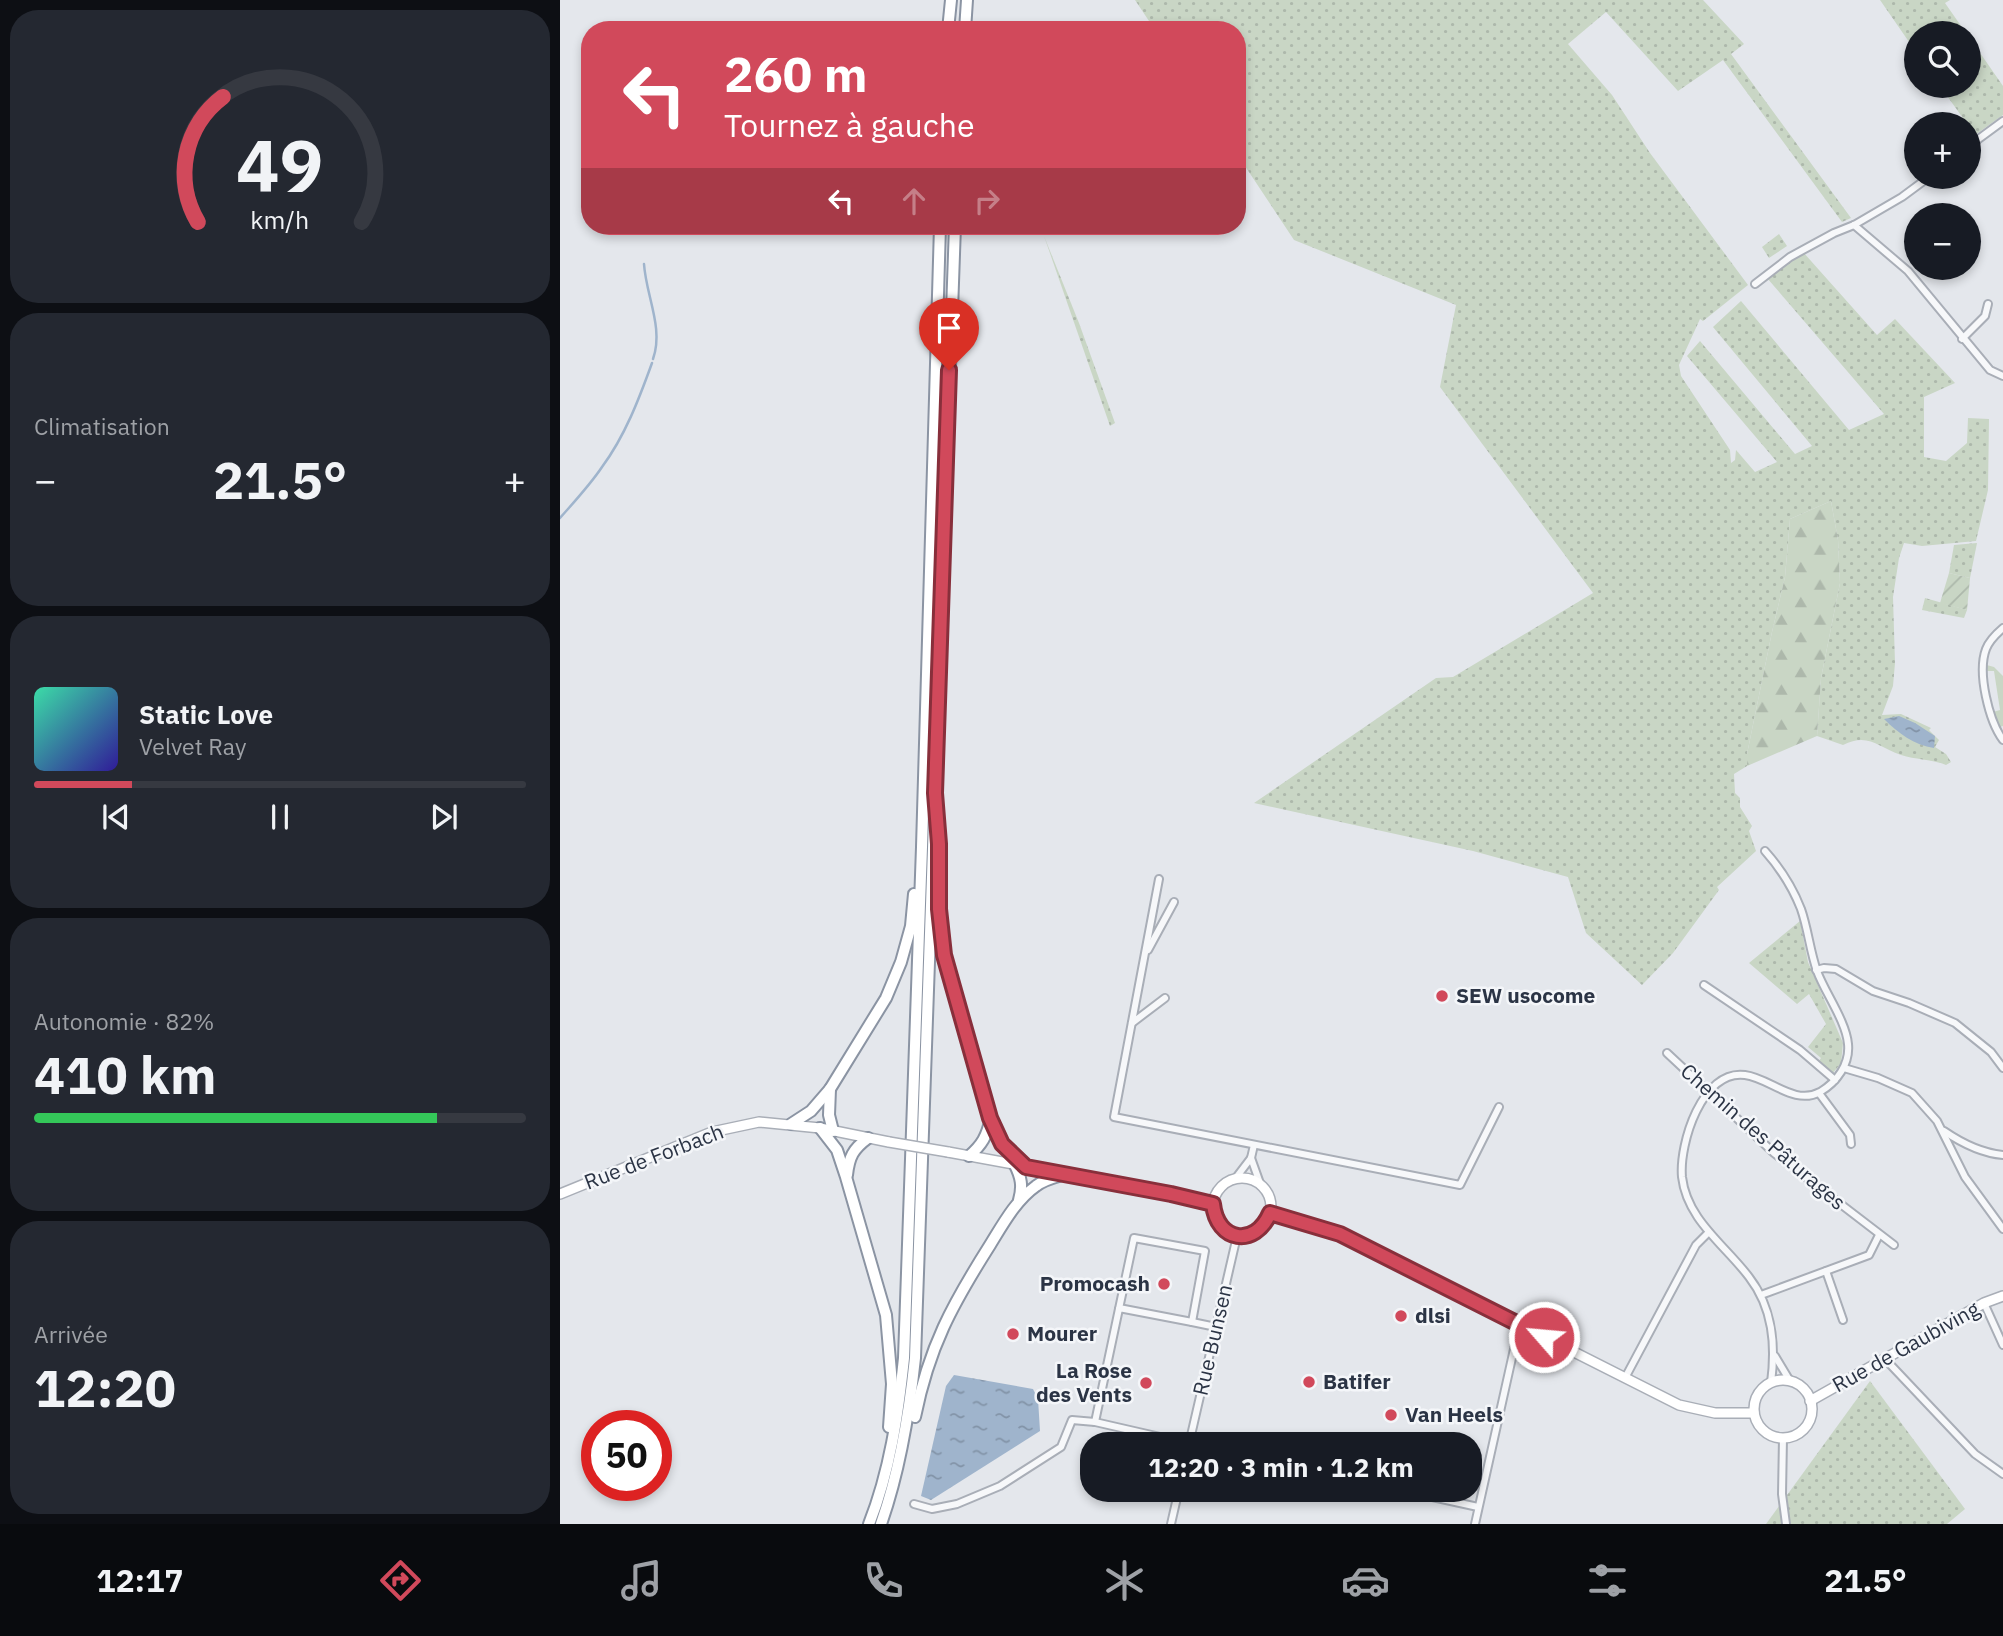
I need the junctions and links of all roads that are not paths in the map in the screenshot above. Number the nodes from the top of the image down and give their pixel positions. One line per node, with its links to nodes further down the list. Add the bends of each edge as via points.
1 (951, 0): 3 (highway)
2 (967, 0): 4 (highway)
3 (949, 21)
4 (966, 21)
5 (2003, 121): 6 (street)
6 (1981, 137)
7 (1912, 189): 8 (street)
8 (1854, 225): 11 (street, via 1790,257); 13 (street, via 1908,271)
9 (940, 235): 18 (highway)
10 (955, 235): 17 (highway)
11 (1755, 284)
12 (1988, 304): 13 (street, via 1985,316)
13 (1962, 339): 14 (street, via 1990,370)
14 (2003, 376)
15 (2003, 628): 16 (street, via 1986,649 1982,669 1988,706)
16 (2003, 740)
17 (935, 793): 35 (highway, via 944,955); 82 (highway, via 915,1358 909,1412)
18 (922, 847): 31 (highway, via 901,962 886,998); 82 (highway, via 904,1358)
19 (1765, 851): 23 (street, via 1785,874 1801,910)
20 (1160, 879): 22 (street)
21 (1174, 902): 22 (street)
22 (1145, 955): 26 (street)
23 (1816, 970): 28 (street, via 1848,1042); 29 (street, via 1836,969 1873,991 1955,1023)
24 (1704, 985): 30 (street, via 1800,1050)
25 (1165, 998): 26 (street)
26 (1132, 1023): 42 (street, via 1114,1117)
27 (1667, 1053): 32 (street, Chemin des Pâturages)
28 (1844, 1068): 30 (street); 38 (street, via 1912,1093)
29 (2003, 1068)
30 (1835, 1080): 33 (street)
31 (830, 1089): 36 (highway, via 811,1111); 39 (highway)
32 (1709, 1092): 33 (street, via 1727,1077 1743,1074 1804,1096); 56 (street, via 1696,1110 1684,1144 1682,1178); 57 (street, Chemin des Pâturages, via 1774,1153)
33 (1819, 1093): 41 (street, via 1850,1135)
34 (1499, 1107): 42 (street, via 1460,1185)
35 (990, 1118): 44 (highway, via 982,1145); 46 (highway, via 1002,1144)
36 (791, 1124): 37 (main road, Rue de Forbach); 51 (main road, Rue de Forbach, via 759,1122 712,1132)
37 (820, 1128): 39 (main road, Rue de Forbach); 48 (highway, via 836,1150)
38 (1942, 1130): 43 (street, via 1988,1154); 55 (street, via 1965,1177)
39 (833, 1131): 40 (main road, Rue de Forbach)
40 (868, 1138): 44 (main road, Rue de Forbach, bridge); 48 (highway, via 855,1147)
41 (1851, 1144)
42 (1254, 1145): 45 (street)
43 (2003, 1155)
44 (969, 1156): 46 (main road, Rue de Forbach)
45 (1251, 1158): 49 (street); 50 (street)
46 (1020, 1166): 47 (main road, Rue de Forbach); 52 (highway)
47 (1066, 1174): 52 (highway, via 1039,1183); 53 (main road, Rue de Forbach)
48 (846, 1177): 82 (highway, via 886,1315 892,1384)
49 (1235, 1179): 50 (main road, via 1246,1178); 53 (main road, via 1217,1192)
50 (1261, 1186): 54 (main road, via 1271,1203)
51 (560, 1194)
52 (1018, 1202): 82 (highway, via 960,1292 939,1334 923,1376 908,1451)
53 (1213, 1204): 58 (main road, via 1218,1225)
54 (1270, 1213): 58 (main road, via 1257,1232); 67 (main road, via 1340,1234)
55 (2003, 1229)
56 (1708, 1233): 61 (street); 72 (street, via 1696,1245)
57 (1879, 1235): 59 (street, Chemin des Pâturages); 60 (street, via 1869,1255)
58 (1237, 1236): 68 (street, Rue Bunsen)
59 (1894, 1245)
60 (1826, 1271): 61 (street); 65 (street)
61 (1761, 1295): 70 (street, via 1770,1318)
62 (2003, 1296): 63 (main road, Rue de Gaubiving)
63 (1984, 1303): 69 (street); 71 (main road, Rue de Gaubiving)
64 (1119, 1308): 66 (street); 66 (street, via 1134,1238 1205,1251); 77 (street)
65 (1843, 1320)
66 (1192, 1322): 68 (street)
67 (1524, 1326): 72 (main road); 86 (street, via 1516,1339)
68 (1216, 1327): 79 (street, Rue Bunsen)
69 (2003, 1345)
70 (1775, 1356): 73 (street); 74 (street)
71 (1886, 1360): 75 (main road, Rue de Gaubiving); 81 (street, via 1976,1454)
72 (1625, 1378): 76 (main road, via 1679,1405 1715,1413)
73 (1790, 1381): 74 (main road); 75 (main road, via 1799,1385)
74 (1771, 1382): 76 (main road, via 1757,1395)
75 (1810, 1401): 80 (main road, via 1806,1426)
76 (1754, 1413): 80 (main road, via 1767,1434)
77 (1095, 1422): 78 (street); 85 (street, via 1072,1420 1061,1447 1000,1486 957,1504 932,1509)
78 (1138, 1432)
79 (1193, 1432)
80 (1783, 1438): 91 (street)
81 (2003, 1474)
82 (889, 1482): 87 (highway); 88 (highway)
83 (1176, 1502): 89 (street)
84 (1455, 1502): 86 (street)
85 (914, 1504)
86 (1478, 1507): 90 (street)
87 (869, 1524)
88 (881, 1524)
89 (1171, 1524)
90 (1475, 1524)
91 (1786, 1524)

